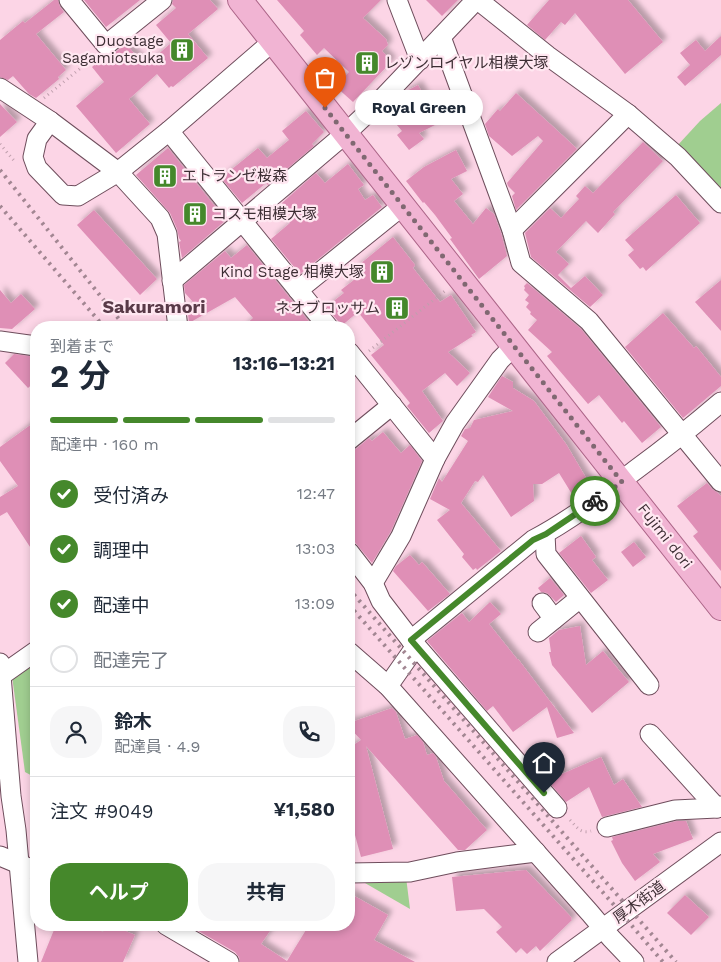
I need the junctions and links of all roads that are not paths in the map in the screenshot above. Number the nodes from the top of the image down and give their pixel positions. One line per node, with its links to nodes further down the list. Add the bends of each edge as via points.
1 (69, 0): 2 (street, via 106,45)
2 (162, 0)
3 (240, 0): 7 (main road, Fujimi dori)
4 (397, 0): 8 (street)
5 (477, 0): 6 (street); 10 (street)
6 (441, 37): 8 (street); 18 (street)
7 (272, 42): 12 (street); 13 (main road, Fujimi dori)
8 (420, 60): 13 (street)
9 (0, 88): 11 (street)
10 (628, 114): 15 (street, via 678,157); 18 (street)
11 (50, 121): 14 (street); 14 (street, via 37,139 33,156 37,168 63,195 78,196)
12 (169, 131): 14 (street); 17 (street)
13 (345, 134): 16 (main road, Fujimi dori); 17 (street)
14 (118, 172): 19 (street, via 160,218 167,234)
15 (721, 203)
16 (402, 206): 20 (street); 25 (main road, Fujimi dori)
17 (242, 221): 19 (street); 20 (street)
18 (512, 230): 30 (street, via 521,263 589,321)
19 (172, 281): 21 (street)
20 (298, 290): 22 (street)
21 (177, 321)
22 (322, 321)
23 (0, 341): 24 (street)
24 (30, 345)
25 (514, 346): 31 (street, via 500,360 455,423); 32 (main road, Fujimi dori)
26 (355, 361): 28 (street)
27 (721, 402): 30 (street)
28 (392, 405): 29 (street); 31 (street)
29 (355, 435)
30 (682, 435): 32 (street); 33 (street)
31 (435, 458): 36 (street, via 401,536)
32 (622, 482): 34 (street); 39 (main road, Fujimi dori)
33 (721, 482)
34 (546, 534): 37 (street, via 546,554); 42 (street, via 533,540)
35 (355, 560): 36 (street)
36 (373, 583): 42 (street, via 381,601)
37 (580, 598): 40 (street); 47 (street)
38 (542, 603): 40 (street)
39 (721, 608)
40 (554, 619): 41 (street)
41 (538, 632)
42 (414, 643): 46 (street); 50 (street)
43 (30, 654): 45 (street)
44 (355, 657): 46 (street)
45 (0, 671): 55 (street, via 11,796 16,830)
46 (388, 686): 53 (street)
47 (649, 686)
48 (650, 734): 49 (street)
49 (719, 807): 51 (street, via 675,810)
50 (557, 808)
51 (607, 827)
52 (721, 842): 57 (street, 厚木街道)
53 (536, 852): 56 (street, via 457,862 410,872); 57 (street)
54 (0, 856): 55 (street)
55 (28, 868): 59 (street)
56 (355, 873)
57 (603, 928): 61 (street, 厚木街道); 62 (street)
58 (178, 931): 60 (street)
59 (28, 962)
60 (229, 962)
61 (557, 962)
62 (634, 962)

